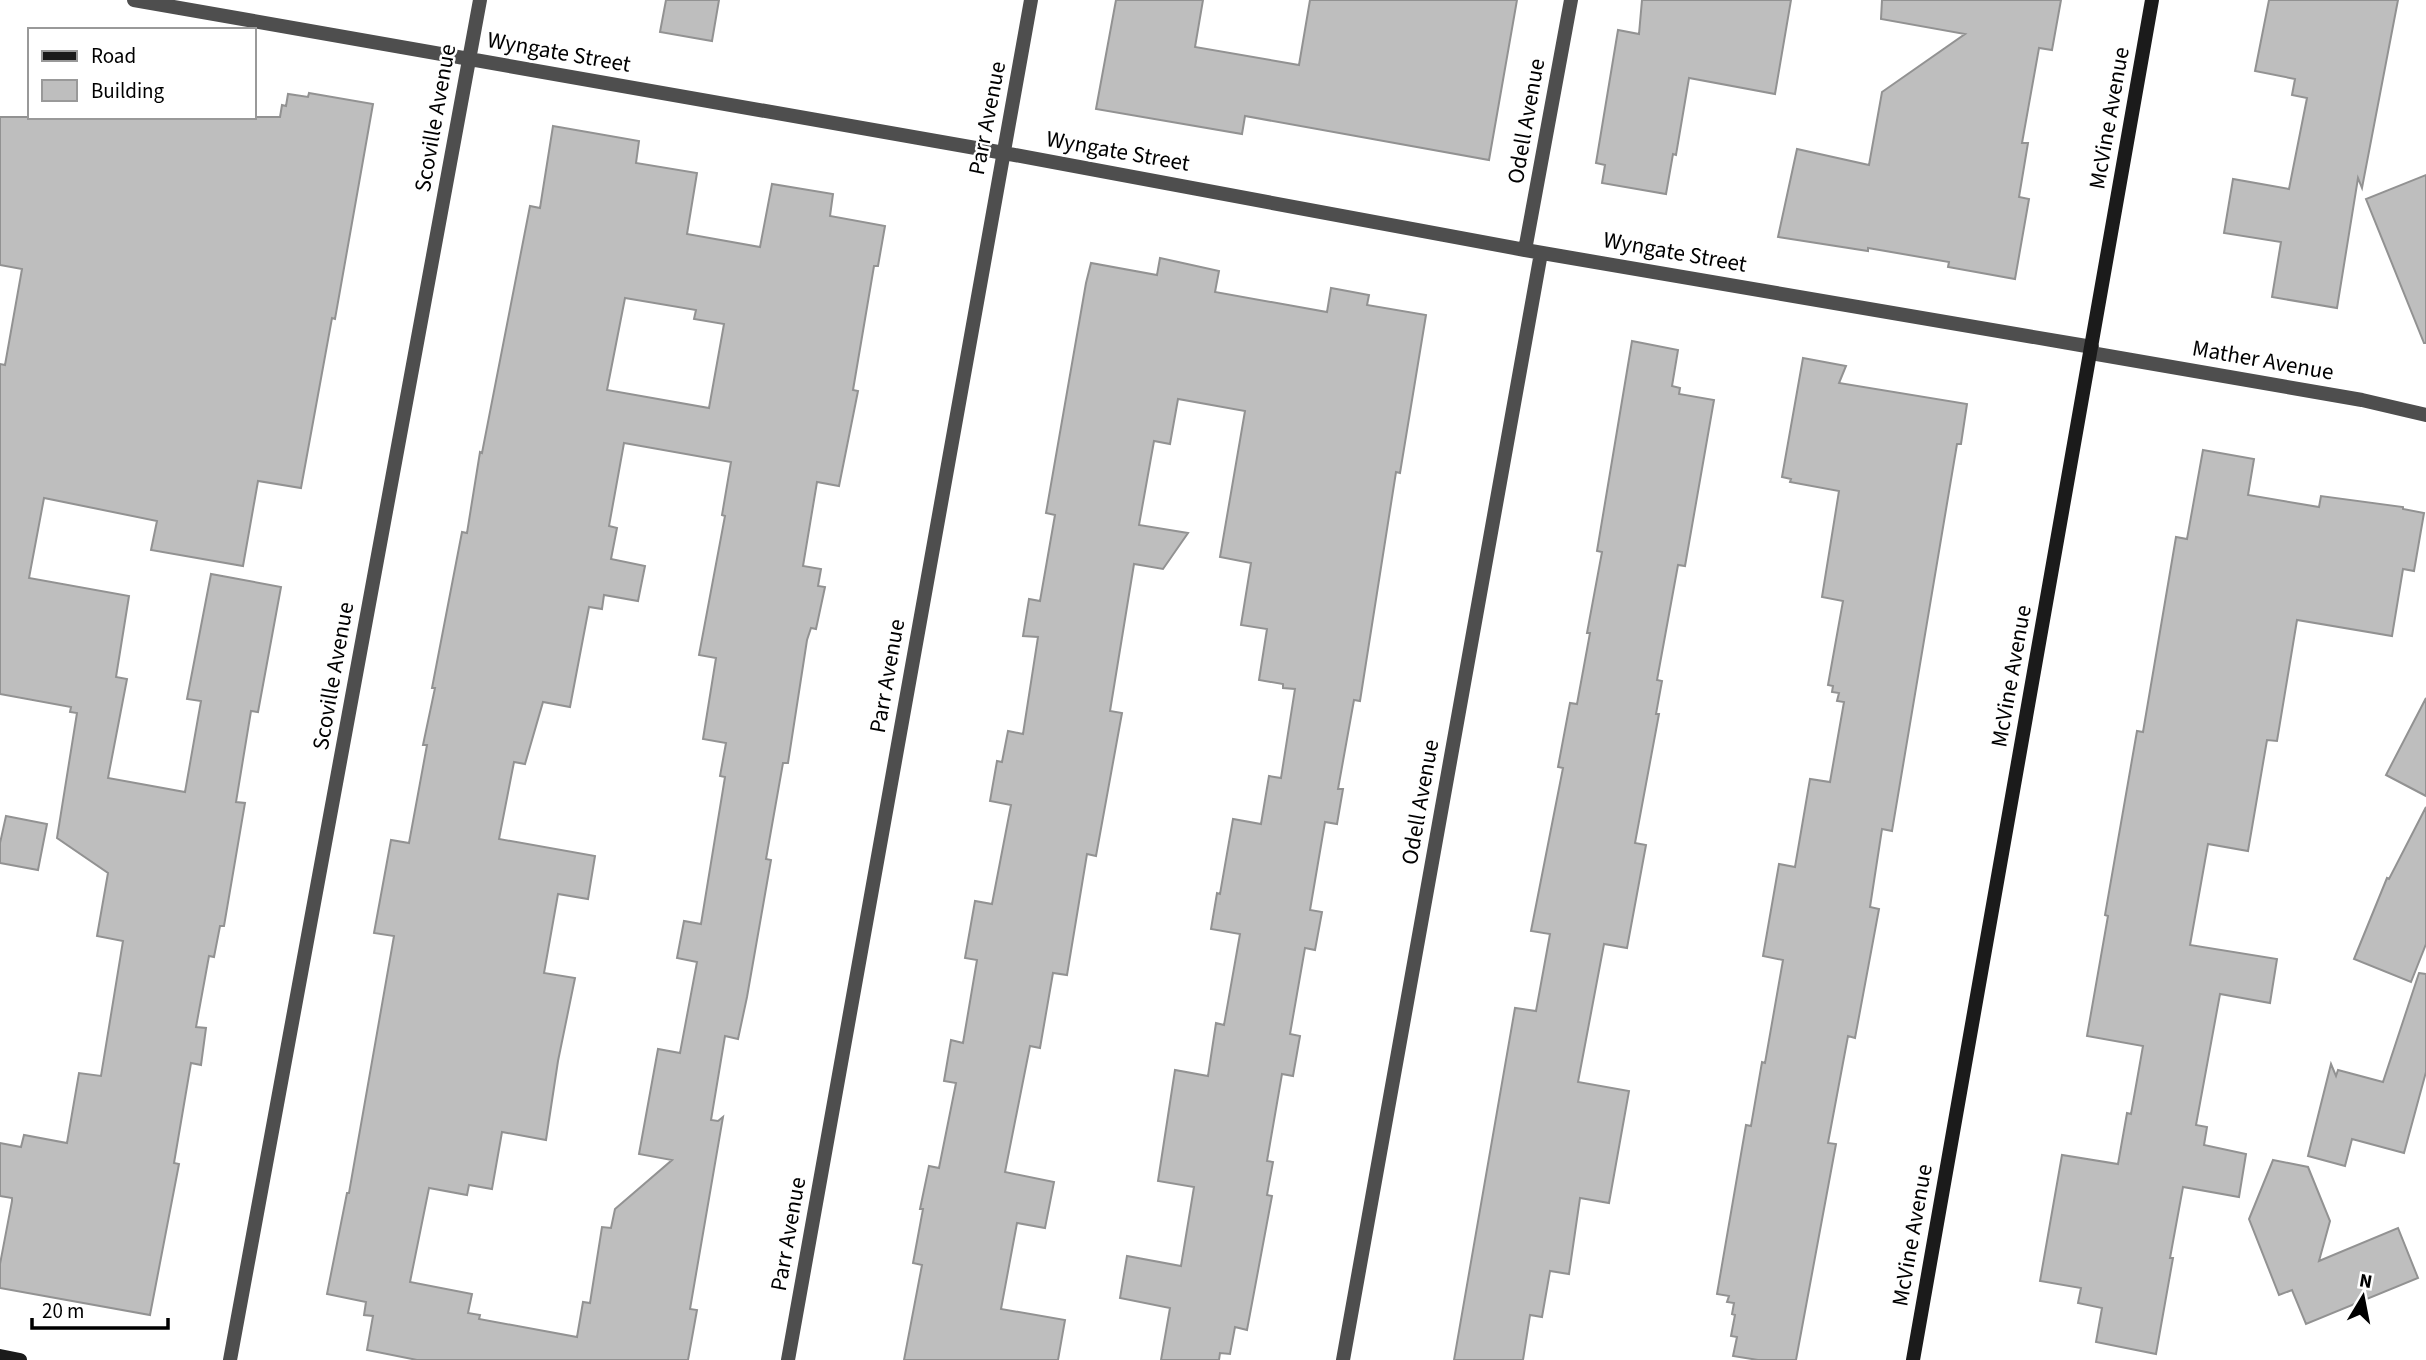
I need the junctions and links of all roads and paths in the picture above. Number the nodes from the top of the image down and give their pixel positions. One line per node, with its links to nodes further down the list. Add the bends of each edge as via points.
1 (134, 0): 6 (street, Wyngate Street)
2 (480, 0): 6 (street, Scoville Avenue)
3 (1031, 0): 7 (street, Parr Avenue)
4 (1571, 0): 8 (street, Odell Avenue)
5 (2152, 0): 10 (street, McVine Avenue)
6 (469, 60): 7 (street, Wyngate Street); 14 (street, Scoville Avenue)
7 (1004, 153): 8 (street, Wyngate Street); 15 (street, Parr Avenue)
8 (1525, 250): 9 (street, Wyngate Street)
9 (1541, 253): 10 (street, Wyngate Street); 16 (street, Odell Avenue)
10 (2092, 350): 11 (street, Mather Avenue); 17 (street, McVine Avenue)
11 (2426, 415)
12 (0, 1356): 13 (street)
13 (20, 1360)
14 (230, 1360)
15 (789, 1360)
16 (1343, 1360)
17 (1913, 1360)

